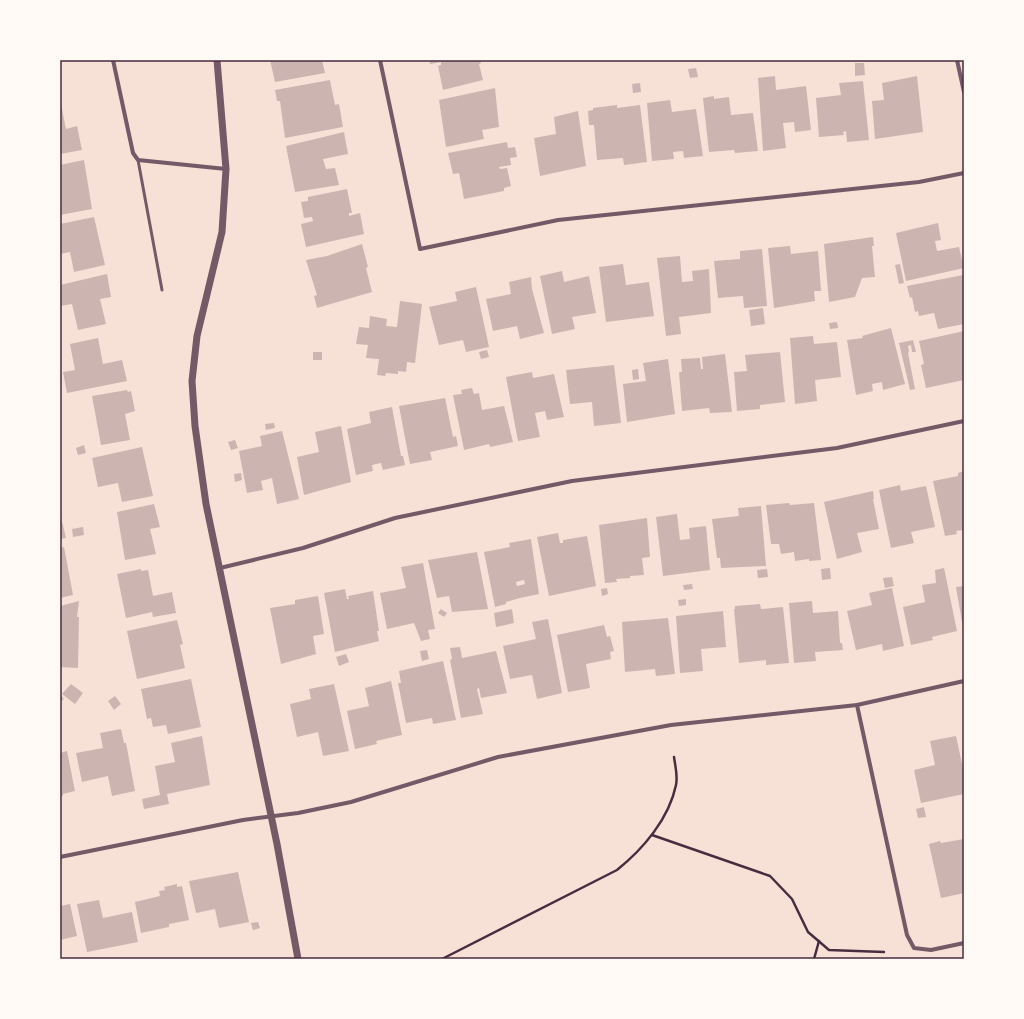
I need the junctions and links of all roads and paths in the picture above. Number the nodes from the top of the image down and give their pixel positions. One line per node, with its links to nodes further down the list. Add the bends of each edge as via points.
1 (113, 60): 6 (street, via 133,153)
2 (217, 60): 7 (street)
3 (380, 60): 8 (street, via 420,249 558,220 919,182)
4 (957, 60): 5 (street)
5 (964, 92)
6 (138, 160): 7 (street); 9 (lane)
7 (226, 169): 11 (street, via 222,232 197,336 192,381 195,426 206,504)
8 (964, 173)
9 (162, 290)
10 (964, 422): 11 (street, via 837,448 572,481 395,518 303,548)
11 (220, 568): 15 (street)
12 (964, 681): 13 (street)
13 (857, 705): 15 (street, via 671,726 498,757 351,802); 19 (street, via 907,935 914,948 931,950)
14 (674, 757): 16 (path, via 676,783 671,801)
15 (271, 816): 17 (street); 21 (street)
16 (652, 835): 18 (path, via 770,876 792,899 808,932); 22 (path, via 635,855 617,870)
17 (60, 857)
18 (819, 941): 20 (path, via 829,950); 23 (path)
19 (964, 943)
20 (884, 952)
21 (298, 959)
22 (442, 959)
23 (814, 959)

